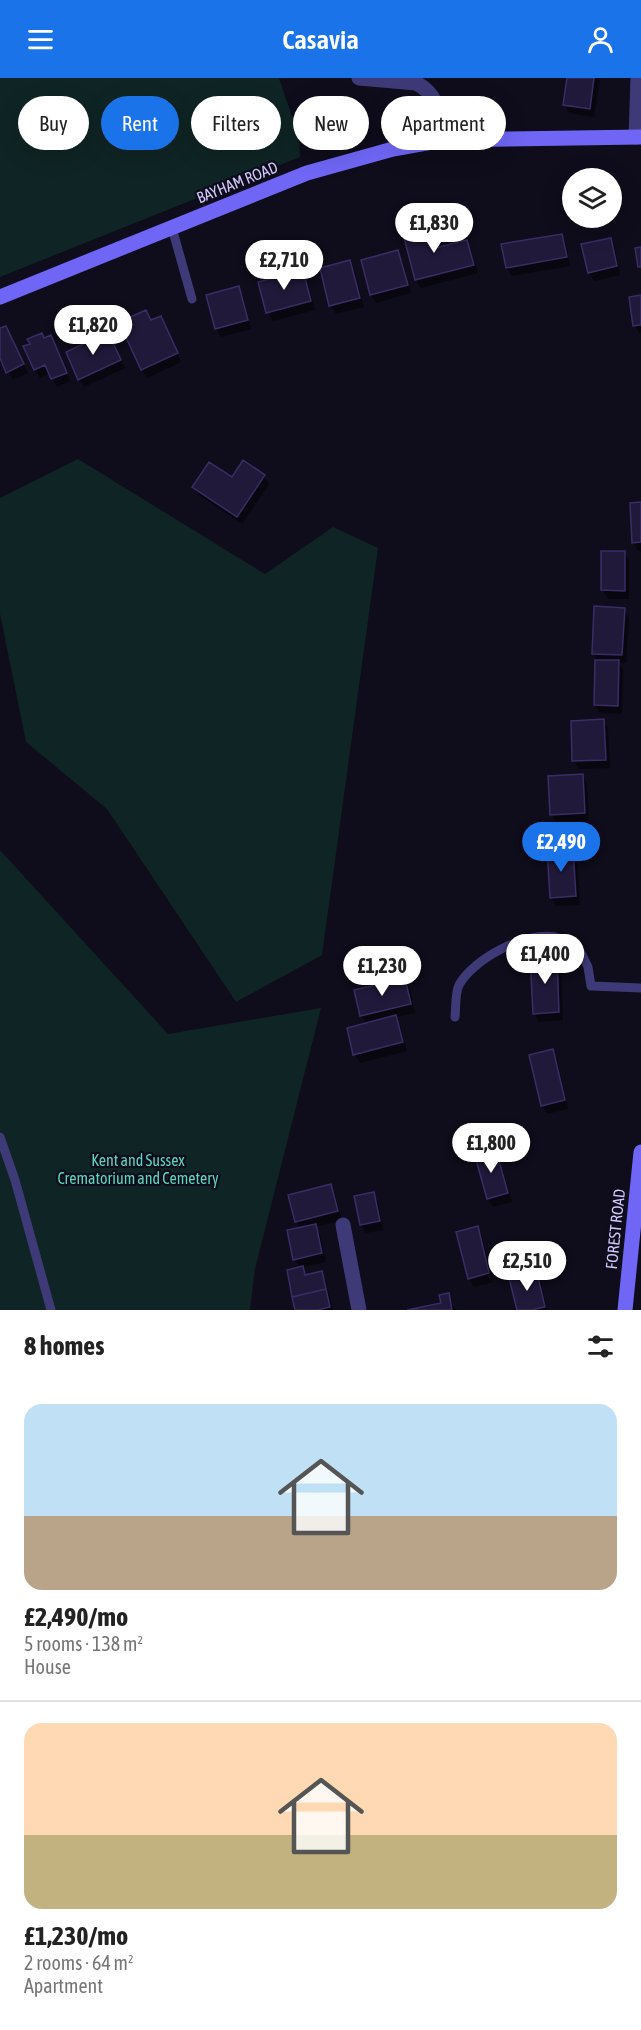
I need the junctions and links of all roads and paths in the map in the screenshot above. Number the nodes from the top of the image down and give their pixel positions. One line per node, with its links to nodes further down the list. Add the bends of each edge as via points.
1 (359, 78): 3 (street, via 416,83)
2 (638, 78): 4 (street)
3 (433, 96)
4 (639, 137): 5 (main road, BAYHAM ROAD)
5 (506, 139)
6 (389, 150): 7 (main road, BAYHAM ROAD, via 307,172)
7 (172, 228): 8 (main road, BAYHAM ROAD); 9 (lane)
8 (0, 297)
9 (192, 299)
10 (641, 988): 11 (lane, via 591,986 588,967 577,945 553,936 527,938 495,951 470,971 458,986)
11 (455, 1017)
12 (0, 1137): 15 (lane)
13 (641, 1152): 17 (main road, FOREST ROAD)
14 (343, 1225): 16 (street)
15 (51, 1310)
16 (359, 1310)
17 (625, 1310)

